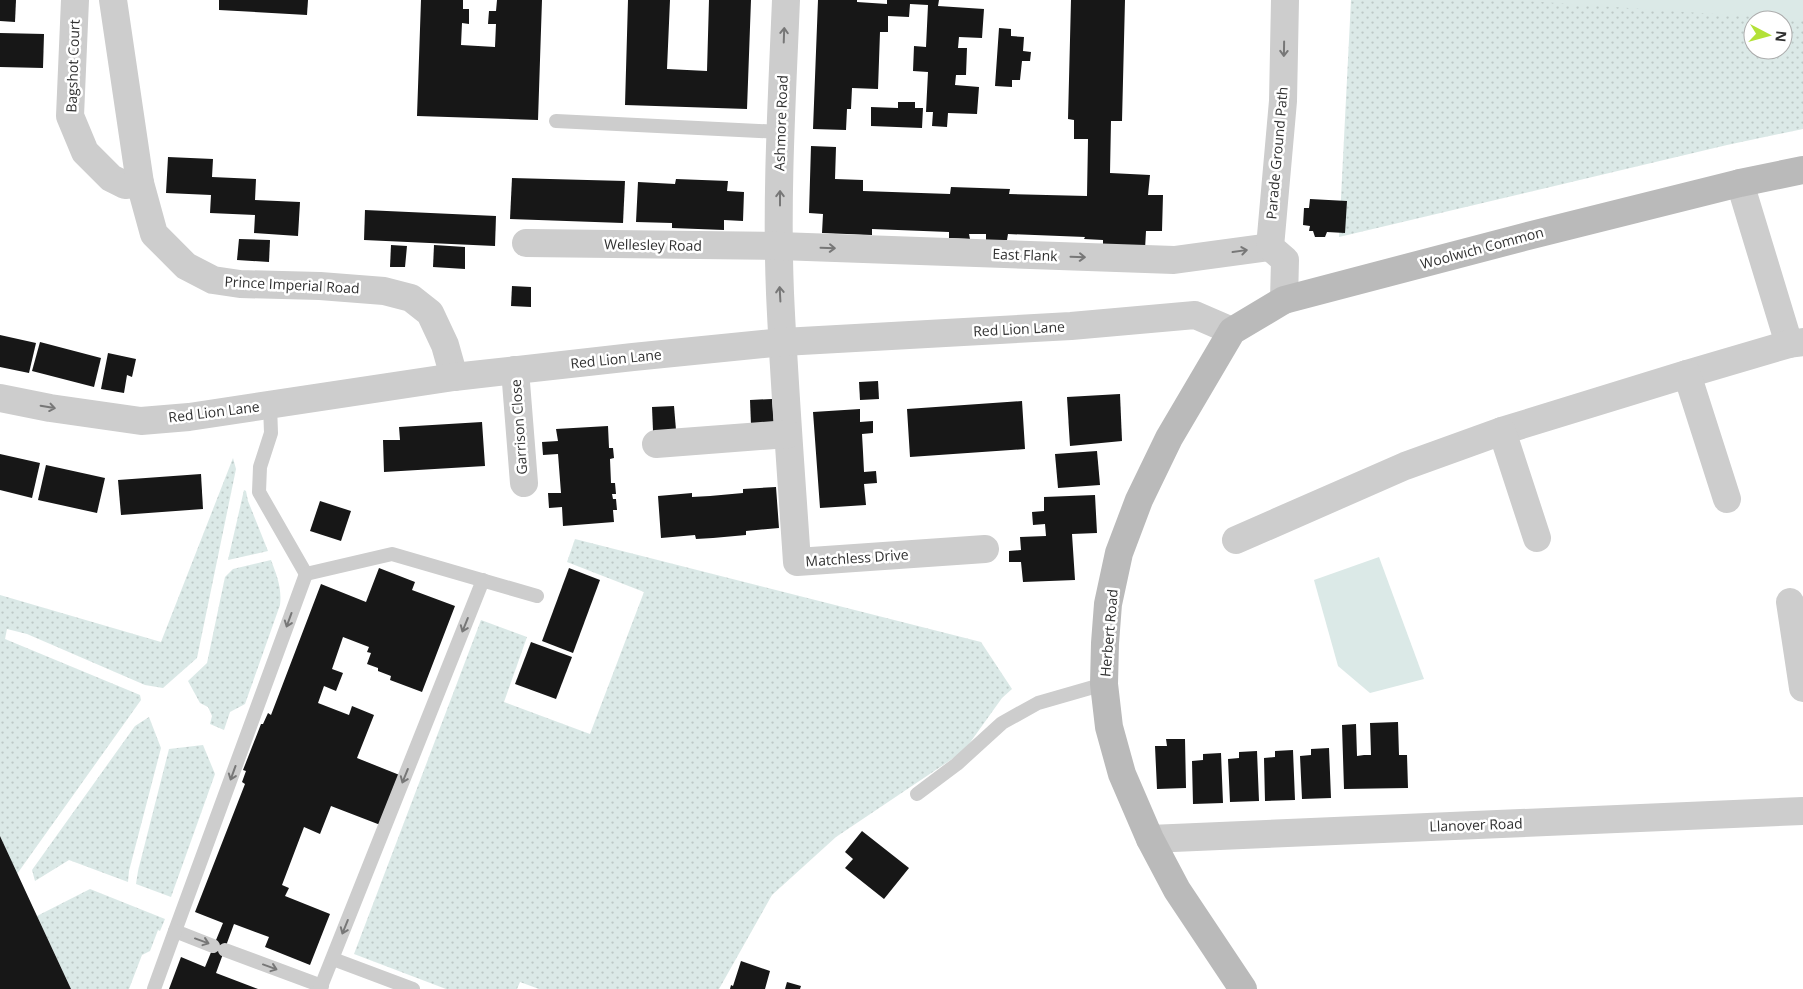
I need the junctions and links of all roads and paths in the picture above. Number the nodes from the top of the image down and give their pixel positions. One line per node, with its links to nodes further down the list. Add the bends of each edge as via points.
1 (75, 0): 8 (street, Bagshot Court, via 70,116 85,152 111,178 125,185)
2 (113, 0): 8 (street, Prince Imperial Road)
3 (786, 0): 6 (street, Ashmore Road, one-way to 3)
4 (1285, 0): 12 (street, Parade Ground Path, one-way to 12, via 1283,101)
5 (556, 120): 6 (lane)
6 (780, 132): 11 (street, Ashmore Road, one-way to 6)
7 (1803, 170): 9 (street, Woolwich Common)
8 (140, 183): 19 (street, Prince Imperial Road, via 154,234 186,266 213,280 240,284 384,291 411,298 430,312 446,344)
9 (1740, 183): 13 (street, Woolwich Common); 16 (street)
10 (526, 243): 11 (street, Wellesley Road)
11 (779, 246): 12 (street, East Flank, one-way to 12, via 1174,260); 15 (street, Ashmore Road, one-way to 11)
12 (1270, 247): 13 (street, via 1285,260)
13 (1284, 300): 14 (street, Woolwich Common)
14 (1232, 331): 15 (street, Red Lion Lane, via 1194,315 1071,326); 34 (street, Herbert Road, via 1169,438 1139,500 1120,553 1108,604)
15 (783, 342): 17 (street, Red Lion Lane); 23 (street, Matchless Drive)
16 (1796, 343): 18 (street)
17 (515, 370): 19 (street, Red Lion Lane); 25 (street, Garrison Close)
18 (1687, 374): 22 (street); 26 (street)
19 (454, 377): 21 (street, Red Lion Lane)
20 (0, 398): 21 (street, Red Lion Lane, one-way to 21, via 141,421)
21 (270, 405): 30 (lane, via 271,433 260,467 259,492)
22 (1502, 431): 27 (street); 28 (street, via 1405,466)
23 (788, 434): 24 (street); 29 (street, Matchless Drive, via 797,562)
24 (656, 444)
25 (524, 484)
26 (1727, 499)
27 (1537, 538)
28 (1236, 540)
29 (985, 549)
30 (306, 574): 31 (lane, via 392,554); 39 (lane, one-way to 39)
31 (483, 580): 32 (lane); 40 (lane, one-way to 40)
32 (537, 596)
33 (1790, 602): 35 (street)
34 (1104, 684): 36 (lane, via 1038,703 1002,724 957,764); 38 (street, Herbert Road, via 1109,727 1122,774)
35 (1803, 688)
36 (916, 794)
37 (1803, 811): 38 (street, Llanover Road)
38 (1150, 839): 44 (street, Herbert Road, via 1176,890)
39 (175, 931): 41 (lane, one-way to 41); 42 (lane)
40 (333, 959): 41 (lane); 43 (lane)
41 (321, 987)
42 (154, 989)
43 (413, 989)
44 (1242, 989)

